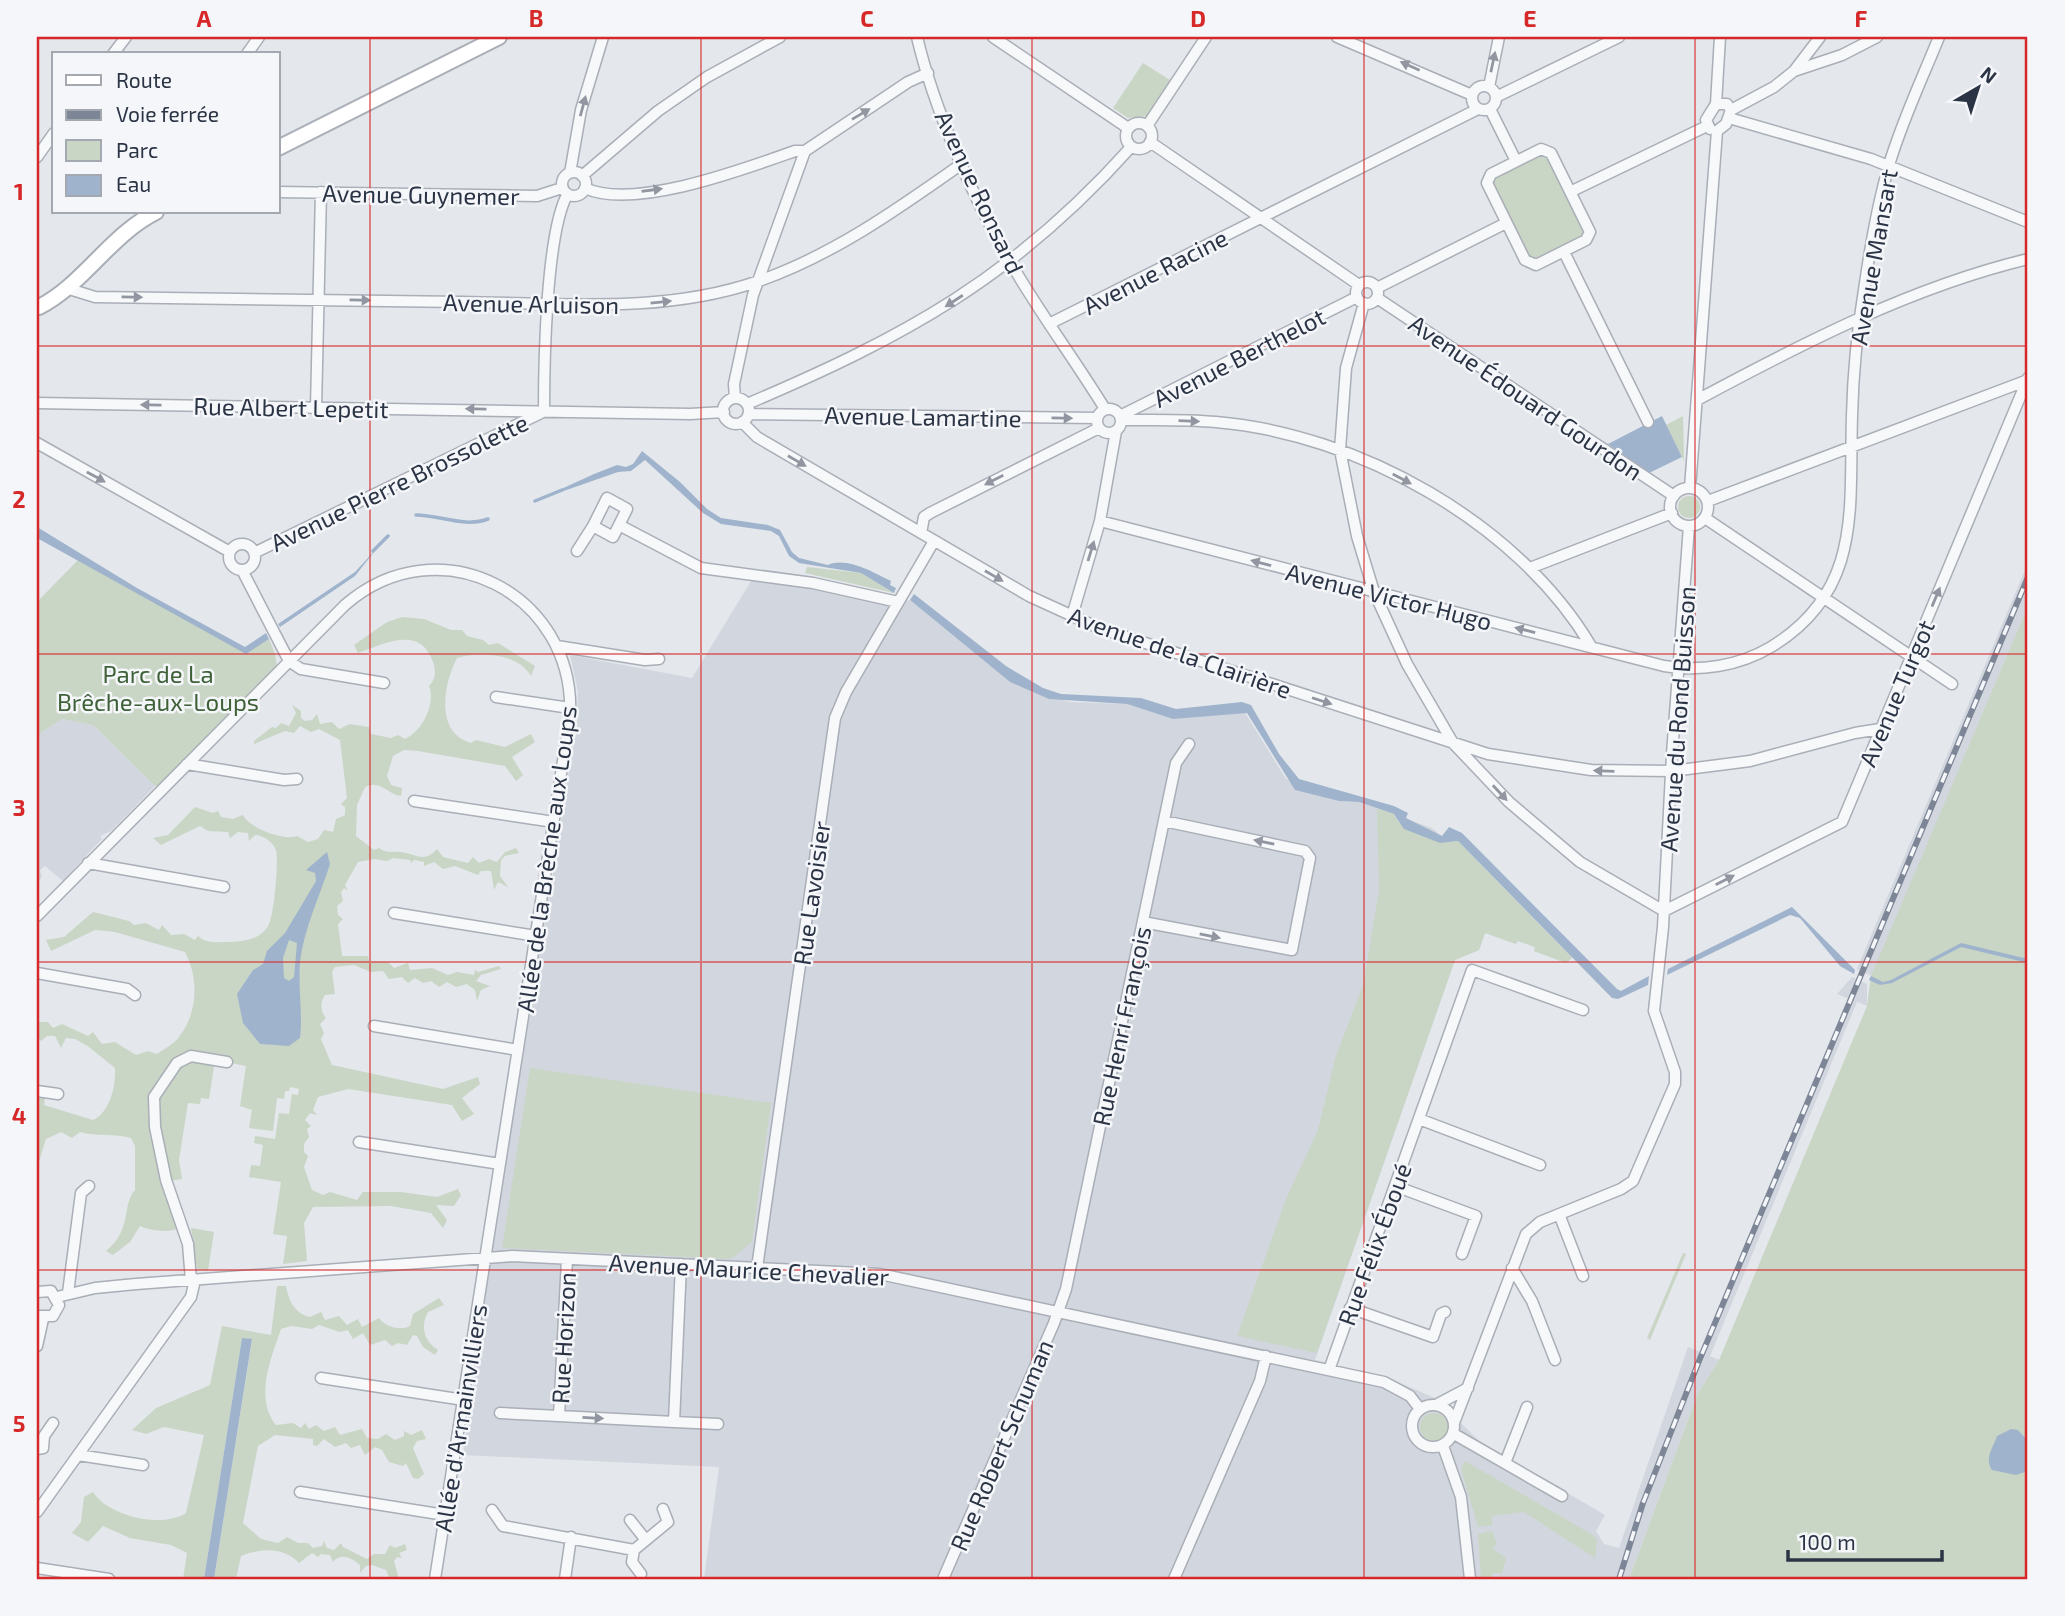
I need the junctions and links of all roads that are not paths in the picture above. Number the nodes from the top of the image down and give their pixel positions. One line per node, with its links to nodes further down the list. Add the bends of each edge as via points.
1 (126, 37): 16 (street)
2 (260, 37): 17 (street)
3 (499, 37): 32 (street)
4 (603, 37): 39 (street, one-way to 4, via 581,110)
5 (780, 37): 40 (street, via 707,77 658,111)
6 (917, 37): 19 (street, Avenue Ronsard)
7 (993, 37): 28 (street)
8 (1206, 37): 27 (street)
9 (1337, 37): 21 (street, one-way to 9)
10 (1499, 37): 20 (street, one-way to 10)
11 (1619, 37): 22 (street)
12 (1720, 37): 23 (street)
13 (1820, 37): 18 (street)
14 (1877, 37): 18 (street)
15 (1939, 37): 38 (street, Avenue Mansart)
16 (115, 52)
17 (249, 52)
18 (1794, 71): 26 (street)
19 (928, 74): 34 (street, one-way to 19, via 908,82); 37 (street, Avenue Ronsard)
20 (1489, 87): 21 (street, via 1478,87); 22 (street)
21 (1472, 94): 24 (street)
22 (1496, 97): 25 (street)
23 (1716, 104): 26 (street, via 1727,104); 29 (street, via 1706,120)
24 (1478, 109): 25 (street); 47 (street, Avenue Racine)
25 (1490, 109): 36 (street)
26 (1730, 114): 29 (street); 38 (street)
27 (1147, 126): 28 (street, via 1139,123); 31 (street)
28 (1128, 128): 33 (street, via 1126,138)
29 (1712, 128): 43 (street); 65 (street)
30 (52, 136): 35 (street)
31 (1150, 142): 33 (street, via 1142,149); 47 (street)
32 (280, 147)
33 (1131, 147): 52 (street, via 1055,227)
34 (805, 151): 41 (street, one-way to 34, via 607,194 694,184); 53 (street)
35 (37, 157)
36 (1516, 161): 43 (street, via 1541,149 1549,151); 49 (street, via 1488,180)
37 (962, 163): 52 (street, Avenue Ronsard); 53 (street, Avenue Arluison, via 856,234)
38 (1889, 166): 48 (street); 61 (street, Avenue Mansart)
39 (570, 173): 40 (street); 42 (street, via 562,180)
40 (582, 176): 41 (street)
41 (586, 188): 42 (street, via 578,196)
42 (564, 191): 45 (street, Avenue Guynemer, via 537,196); 59 (street)
43 (1572, 191): 50 (street, via 1590,232 1586,240)
44 (280, 192): 45 (street, Avenue Guynemer)
45 (320, 192): 57 (street)
46 (150, 214): 55 (street, via 122,233)
47 (1261, 218): 54 (street); 62 (street, Avenue Racine)
48 (2028, 222)
49 (1506, 223): 50 (street, via 1530,264); 56 (street, Avenue Berthelot)
50 (1564, 252): 74 (street)
51 (2028, 259): 61 (street, via 1952,280)
52 (1010, 263): 62 (street, Avenue Ronsard); 72 (street, one-way to 72, via 897,336)
53 (757, 281): 59 (street, Avenue Arluison, one-way to 53, via 659,303); 64 (street, via 734,384)
54 (1359, 285): 56 (street, via 1369,282); 58 (street)
55 (65, 288): 57 (street, Avenue Arluison, one-way to 57, via 95,297); 60 (street)
56 (1377, 293): 58 (street, Avenue Berthelot, via 1370,303); 82 (street, Avenue Édouard Gourdon)
57 (319, 299): 59 (street, Avenue Arluison, one-way to 59); 67 (street)
58 (1360, 300): 73 (street, Avenue Berthelot); 80 (street, via 1346,368)
59 (549, 303): 70 (street)
60 (37, 309)
61 (1860, 319): 65 (street); 79 (street, Avenue Mansart)
62 (1049, 324): 69 (street, Avenue Ronsard)
63 (2028, 379): 79 (street); 103 (street, Avenue Turgot, one-way to 63)
64 (735, 398): 71 (street, via 725,404); 72 (street)
65 (1697, 400): 81 (street)
66 (37, 403): 67 (street, Rue Albert Lepetit, one-way to 66)
67 (316, 408): 68 (street, Rue Albert Lepetit, one-way to 67)
68 (502, 410): 70 (street, Rue Albert Lepetit); 76 (street)
69 (1105, 410): 73 (street, via 1115,411); 75 (street)
70 (544, 411): 71 (street, Rue Albert Lepetit); 76 (street, Avenue Pierre Brossolette)
71 (724, 412): 72 (street, via 730,422)
72 (746, 413): 75 (street, Avenue Lamartine, one-way to 75); 90 (street, Avenue de la Clairière, one-way to 90, via 757,437)
73 (1120, 418): 77 (street); 80 (street, one-way to 80, via 1217,422)
74 (1648, 422)
75 (1098, 423): 77 (street, via 1105,432); 90 (street, one-way to 90, via 930,513 924,517)
76 (503, 430): 94 (street, Avenue Pierre Brossolette)
77 (1116, 431): 86 (street)
78 (37, 443): 93 (street, one-way to 93)
79 (1851, 445): 83 (street); 98 (street, Avenue Mansart, via 1848,542)
80 (1340, 450): 95 (street, one-way to 95, via 1440,500); 97 (street)
81 (1690, 488): 82 (street); 83 (street)
82 (1674, 496): 84 (street)
83 (1708, 501): 85 (street)
84 (1672, 513): 89 (street); 95 (street)
85 (1705, 518): 89 (street); 98 (street)
86 (1100, 521): 97 (street, Avenue Victor Hugo, one-way to 86); 100 (street, one-way to 86)
87 (619, 525): 88 (street, via 612,537); 88 (street, via 627,509 607,498); 99 (street, via 701,568 813,583)
88 (593, 526): 92 (street)
89 (1689, 526): 106 (street, Avenue du Rond Buisson)
90 (921, 533): 91 (street, Avenue de la Clairière)
91 (933, 541): 99 (street, Rue Lavoisier); 100 (street, Avenue de la Clairière, one-way to 100)
92 (577, 551)
93 (230, 552): 94 (street, via 242,544); 96 (street, via 231,565)
94 (254, 554): 96 (street, via 252,565)
95 (1530, 568): 102 (street, via 1576,621)
96 (242, 570): 105 (street)
97 (1374, 593): 102 (street, Avenue Victor Hugo, one-way to 97); 112 (street, via 1412,673)
98 (1824, 597): 103 (street); 106 (street, Avenue Victor Hugo, via 1800,625 1763,651 1714,667)
99 (898, 603): 148 (street, Rue Lavoisier, via 835,718)
100 (1072, 616): 112 (street, Avenue de la Clairière, one-way to 112, via 1122,637)
101 (557, 646): 104 (street); 105 (street, Allée de la Brèche aux Loups, via 531,608 502,587 474,575 429,570 396,576 361,592); 110 (street, Allée de la Brèche aux Loups, via 569,684)
102 (1591, 646): 106 (street, Avenue Victor Hugo)
103 (1911, 656): 108 (street); 111 (street, Avenue Turgot)
104 (659, 659)
105 (289, 661): 107 (street, via 301,669); 114 (street, Allée de la Brèche aux Loups)
106 (1679, 669): 115 (street, Avenue du Rond Buisson)
107 (384, 683)
108 (1952, 684)
109 (496, 697): 110 (street)
110 (570, 708): 119 (street, Allée de la Brèche aux Loups)
111 (1880, 729): 115 (street, Avenue de la Clairière, via 1750,761); 122 (street, Avenue Turgot, one-way to 111, via 1842,822)
112 (1453, 743): 115 (street, Avenue de la Clairière, one-way to 112, via 1556,767); 122 (street, one-way to 122, via 1509,803 1554,842)
113 (1189, 744): 118 (street, Rue Henri François, via 1176,763)
114 (187, 764): 116 (street); 120 (street, Allée de la Brèche aux Loups)
115 (1672, 771): 122 (street, Avenue du Rond Buisson)
116 (297, 779)
117 (414, 801): 119 (street)
118 (1164, 821): 125 (street, Rue Henri François); 125 (street, one-way to 118, via 1292,950 1310,858 1304,851)
119 (554, 822): 126 (street, Allée de la Brèche aux Loups)
120 (88, 863): 121 (street); 124 (street, Allée de la Brèche aux Loups)
121 (224, 887)
122 (1664, 911): 141 (street, Avenue du Rond Buisson, via 1654,1011 1675,1084 1633,1181)
123 (394, 913): 126 (street)
124 (37, 916)
125 (1143, 922): 156 (street, Rue Henri François)
126 (536, 936): 131 (street, Allée de la Brèche aux Loups)
127 (37, 973): 128 (street, via 127,989)
128 (135, 995)
129 (1583, 1010): 135 (street, Rue Félix Éboué, via 1472,970)
130 (374, 1026): 131 (street)
131 (518, 1050): 137 (street, Allée de la Brèche aux Loups)
132 (227, 1062): 151 (street, via 191,1056 177,1063 154,1097 166,1180 183,1226)
133 (37, 1091): 134 (street)
134 (58, 1094)
135 (1419, 1119): 138 (street); 140 (street, Rue Félix Éboué)
136 (359, 1142): 137 (street)
137 (500, 1164): 145 (street, Allée de la Brèche aux Loups)
138 (1540, 1165)
139 (89, 1186): 153 (street, via 81,1193)
140 (1395, 1186): 142 (street); 155 (street, Rue Félix Éboué)
141 (1559, 1214): 149 (street, Avenue du Rond Buisson, via 1528,1231); 150 (street)
142 (1476, 1216): 143 (street); 144 (street)
143 (1488, 1220)
144 (1462, 1254)
145 (486, 1257): 146 (street, Avenue Maurice Chevalier); 151 (street, Avenue Maurice Chevalier); 165 (street, Allée d'Armainvilliers)
146 (567, 1259): 147 (street, Avenue Maurice Chevalier); 170 (street, Rue Horizon)
147 (681, 1264): 148 (street, Avenue Maurice Chevalier); 171 (street)
148 (757, 1268): 156 (street, Avenue Maurice Chevalier, via 888,1275)
149 (1512, 1268): 161 (street, via 1532,1301); 164 (street, Avenue du Rond Buisson)
150 (1583, 1276)
151 (193, 1280): 153 (street, Avenue Maurice Chevalier); 177 (street, via 191,1297)
152 (37, 1292): 154 (street, via 47,1290)
153 (68, 1293): 154 (street, Avenue Maurice Chevalier)
154 (57, 1297): 158 (street, via 57,1311)
155 (1350, 1308): 157 (street, via 1433,1337); 162 (street, Rue Félix Éboué)
156 (1059, 1310): 160 (street, Avenue Maurice Chevalier); 195 (street, Rue Robert Schuman)
157 (1445, 1312)
158 (40, 1317): 159 (street)
159 (37, 1346)
160 (1266, 1356): 162 (street, Avenue Maurice Chevalier); 196 (street, via 1260,1381)
161 (1555, 1360)
162 (1329, 1370): 168 (street, Avenue Maurice Chevalier, via 1394,1385)
163 (320, 1378): 165 (street)
164 (1468, 1387): 166 (street); 174 (street, Avenue du Rond Buisson)
165 (464, 1400): 185 (street, Allée d'Armainvilliers)
166 (1436, 1405): 168 (street); 174 (street, via 1448,1411)
167 (1527, 1407): 178 (street)
168 (1420, 1409): 175 (street, via 1413,1421 1417,1441 1429,1447)
169 (500, 1413): 170 (street, Rue Horizon)
170 (559, 1416): 171 (street, Rue Horizon, one-way to 171)
171 (674, 1422): 173 (street, Rue Horizon)
172 (53, 1423): 176 (street, via 44,1436 43,1448)
173 (718, 1424)
174 (1454, 1428): 175 (street); 178 (street)
175 (1443, 1446): 197 (street, via 1461,1497)
176 (37, 1449)
177 (78, 1455): 179 (street); 184 (street)
178 (1506, 1462): 181 (street)
179 (143, 1465)
180 (300, 1492): 185 (street)
181 (1562, 1496)
182 (492, 1510): 187 (street, via 503,1526)
183 (663, 1510): 188 (street, via 668,1522)
184 (37, 1512)
185 (445, 1515): 193 (street, Allée d'Armainvilliers)
186 (630, 1520): 188 (street)
187 (571, 1537): 189 (street); 194 (street)
188 (645, 1539): 189 (street)
189 (634, 1550): 191 (street, via 632,1562)
190 (37, 1568): 192 (street)
191 (641, 1574)
192 (109, 1579)
193 (435, 1579)
194 (565, 1579)
195 (943, 1579)
196 (1174, 1579)
197 (1470, 1579)

